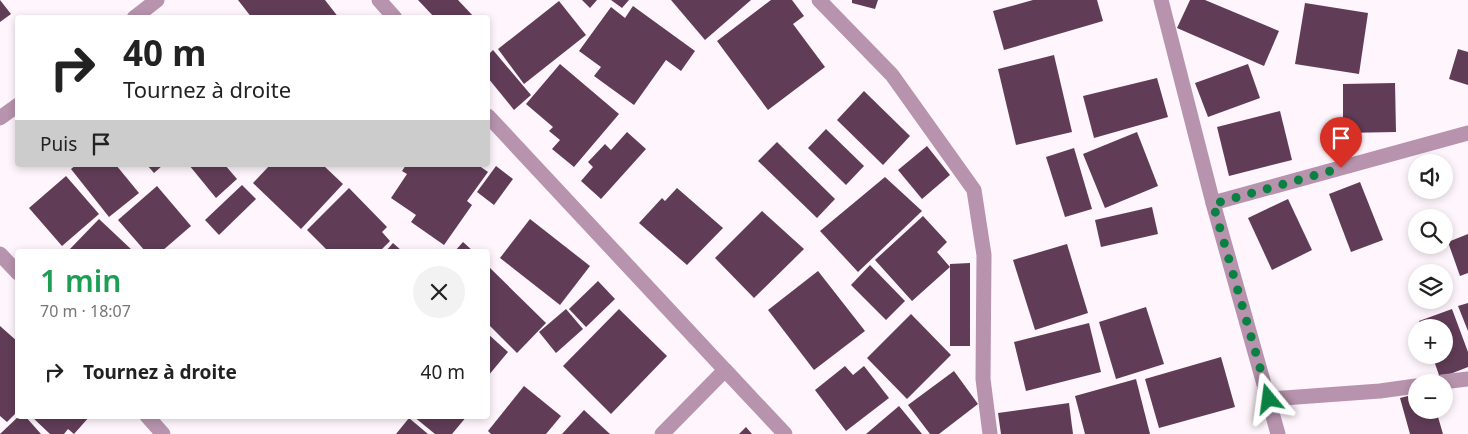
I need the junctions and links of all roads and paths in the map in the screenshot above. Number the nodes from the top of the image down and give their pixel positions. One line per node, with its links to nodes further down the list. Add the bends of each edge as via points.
1 (157, 0): 5 (street)
2 (378, 0): 6 (street)
3 (819, 0): 23 (street, via 892,75 974,190 984,256 983,379)
4 (1161, 0): 11 (street)
5 (138, 15)
6 (392, 15)
7 (15, 107): 8 (street)
8 (0, 118)
9 (490, 118): 14 (street)
10 (1468, 133): 11 (street)
11 (1213, 204): 18 (street)
12 (0, 254): 13 (street)
13 (15, 270)
14 (725, 370): 21 (street); 22 (street)
15 (1468, 379): 16 (street)
16 (1453, 381)
17 (1408, 387): 18 (street)
18 (1269, 399): 24 (street)
19 (150, 419): 20 (street)
20 (163, 434)
21 (662, 434)
22 (785, 434)
23 (990, 434)
24 (1278, 434)

